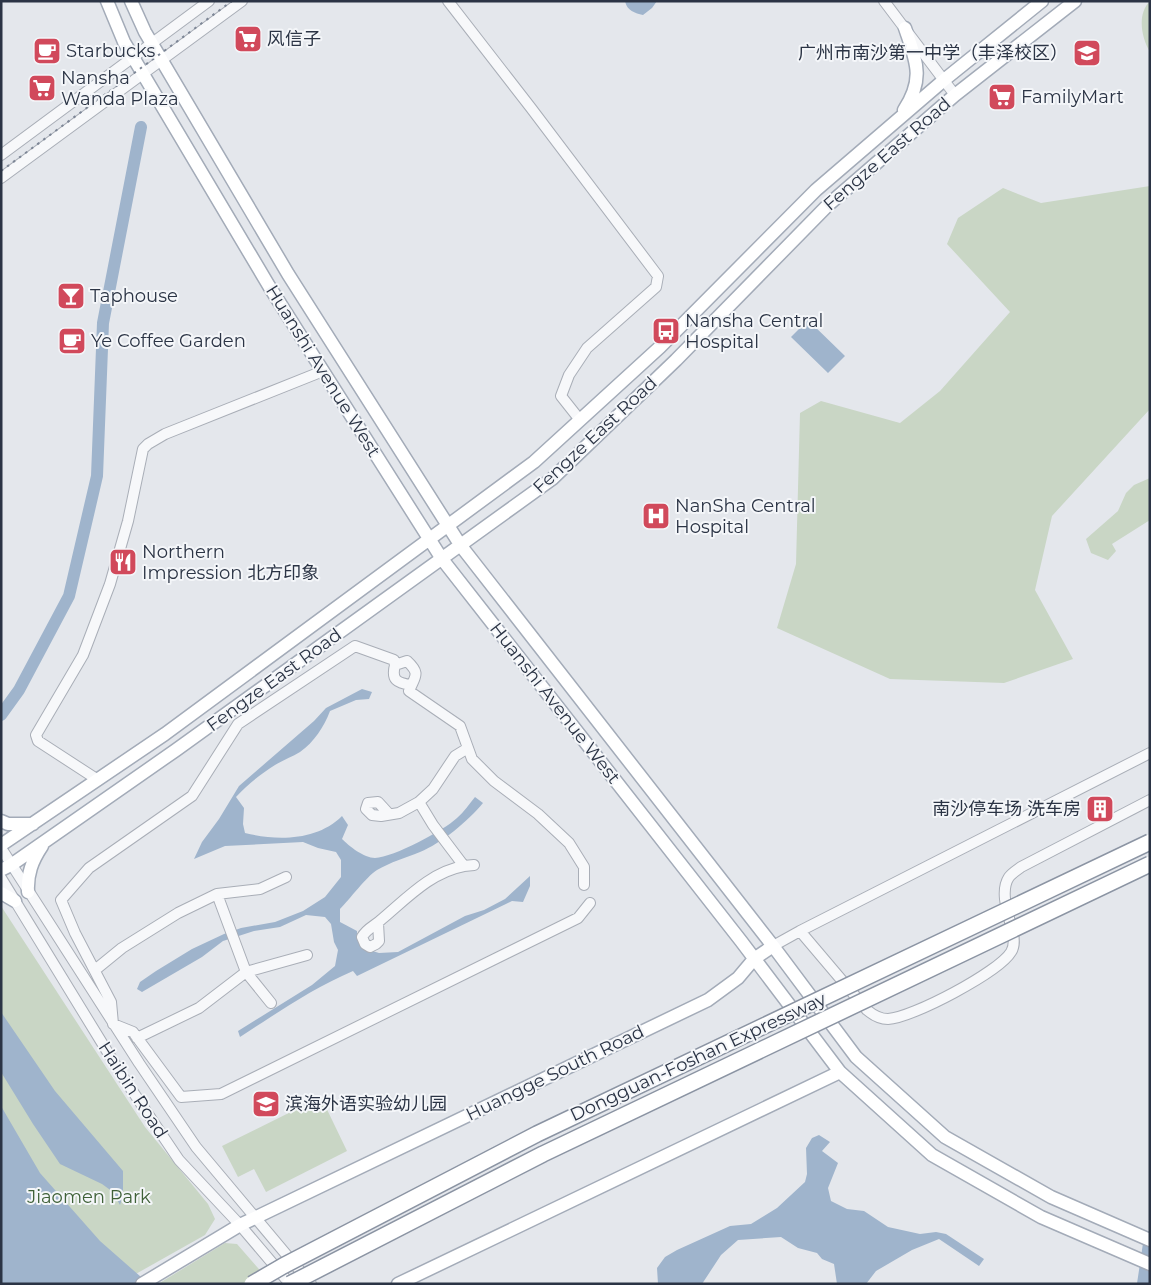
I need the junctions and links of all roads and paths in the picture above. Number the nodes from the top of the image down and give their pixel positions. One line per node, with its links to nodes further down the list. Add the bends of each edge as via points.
1 (107, 1): 11 (main road, Huanshi Avenue West)
2 (131, 1): 10 (main road, Huanshi Avenue West)
3 (209, 1): 10 (street)
4 (242, 1): 12 (street)
5 (448, 1): 20 (street, via 658,276 656,287 587,348 569,375 561,396)
6 (884, 1): 9 (street)
7 (1042, 1): 14 (main road, Fengze East Road)
8 (1075, 1): 15 (main road, Fengze East Road)
9 (905, 28): 14 (street); 16 (main road, via 917,64 917,85)
10 (151, 44): 11 (street); 12 (main road, Huanshi Avenue West)
11 (133, 57): 13 (main road, Huanshi Avenue West); 17 (street)
12 (161, 60): 13 (street); 21 (main road, Huanshi Avenue West, via 288,274)
13 (143, 74): 18 (street); 19 (main road, Huanshi Avenue West)
14 (944, 80): 15 (street); 16 (main road, Fengze East Road)
15 (955, 95): 23 (main road, Fengze East Road, via 828,205 676,360 552,479)
16 (897, 120): 20 (main road, Fengze East Road, via 816,190 660,347)
17 (1, 155)
18 (1, 178)
19 (323, 371): 22 (main road, Huanshi Avenue West); 29 (street, via 165,434 143,449 128,520 108,590 83,655 36,735 38,741)
20 (580, 420): 21 (main road, Fengze East Road, via 534,462)
21 (447, 526): 22 (main road, Fengze East Road); 23 (main road, Huanshi Avenue West)
22 (430, 540): 24 (main road, Huanshi Avenue West); 29 (main road, Fengze East Road)
23 (461, 546): 24 (main road, Fengze East Road); 50 (main road, Huanshi Avenue West)
24 (442, 559): 35 (main road, Fengze East Road); 52 (main road, Huanshi Avenue West)
25 (396, 665): 26 (street, via 395,678); 26 (street, via 406,661 411,664 416,678); 53 (street, via 394,660 355,646 245,718 192,796 89,868 61,900)
26 (411, 685): 27 (street, via 409,691 460,726)
27 (468, 748): 31 (street, via 455,756 433,789); 42 (street, via 472,759 494,781 538,814 569,843 584,867)
28 (1150, 753): 49 (street)
29 (98, 780): 34 (main road, Fengze East Road)
30 (1150, 800): 49 (street, via 1010,875 1005,898 1014,940 1012,951 985,975 916,1012 887,1019 876,1017)
31 (419, 802): 32 (street, via 399,814); 48 (street, via 449,846 469,866 442,873 422,885)
32 (389, 814)
33 (1, 821): 34 (main road)
34 (35, 824): 37 (main road, Fengze East Road)
35 (46, 840): 39 (main road, Fengze East Road); 43 (main road, via 30,868)
36 (1150, 842): 64 (highway, Dongguan-Foshan Expressway, bridge, via 536,1134)
37 (1, 847): 39 (street)
38 (1150, 864): 65 (highway, Dongguan-Foshan Expressway, bridge, via 543,1154)
39 (6, 868): 43 (street)
40 (286, 877): 45 (street, via 260,889)
41 (1, 878): 46 (street, Haibin Road)
42 (584, 885)
43 (28, 892): 56 (street)
44 (1, 893): 46 (main road)
45 (218, 894): 53 (street, via 170,918 122,948); 54 (street)
46 (15, 901): 60 (street, Haibin Road, via 121,1074 179,1160)
47 (590, 903): 57 (street, via 578,918 220,1094 181,1097)
48 (378, 924)
49 (800, 931): 50 (street)
50 (773, 946): 52 (main road, Huangge South Road); 61 (main road, Huanshi Avenue West, via 856,1057 944,1136 1051,1197)
51 (307, 955): 54 (street)
52 (754, 959): 58 (main road, Huanshi Avenue West); 59 (main road, Huangge South Road, via 738,978 708,1000)
53 (95, 970): 56 (street, via 111,1002)
54 (246, 972): 55 (street); 57 (street, via 198,1008)
55 (271, 1003)
56 (113, 1024): 57 (street, via 133,1032); 59 (street, via 196,1147)
57 (137, 1038)
58 (840, 1072): 62 (main road, Huanshi Avenue West, via 932,1155 1042,1217); 67 (main road)
59 (254, 1218): 60 (main road, Huangge South Road); 66 (street)
60 (240, 1224): 63 (main road, Huangge South Road); 65 (street, Haibin Road)
61 (1150, 1240)
62 (1150, 1264)
63 (142, 1284)
64 (252, 1284)
65 (290, 1284)
66 (311, 1284)
67 (398, 1284)

